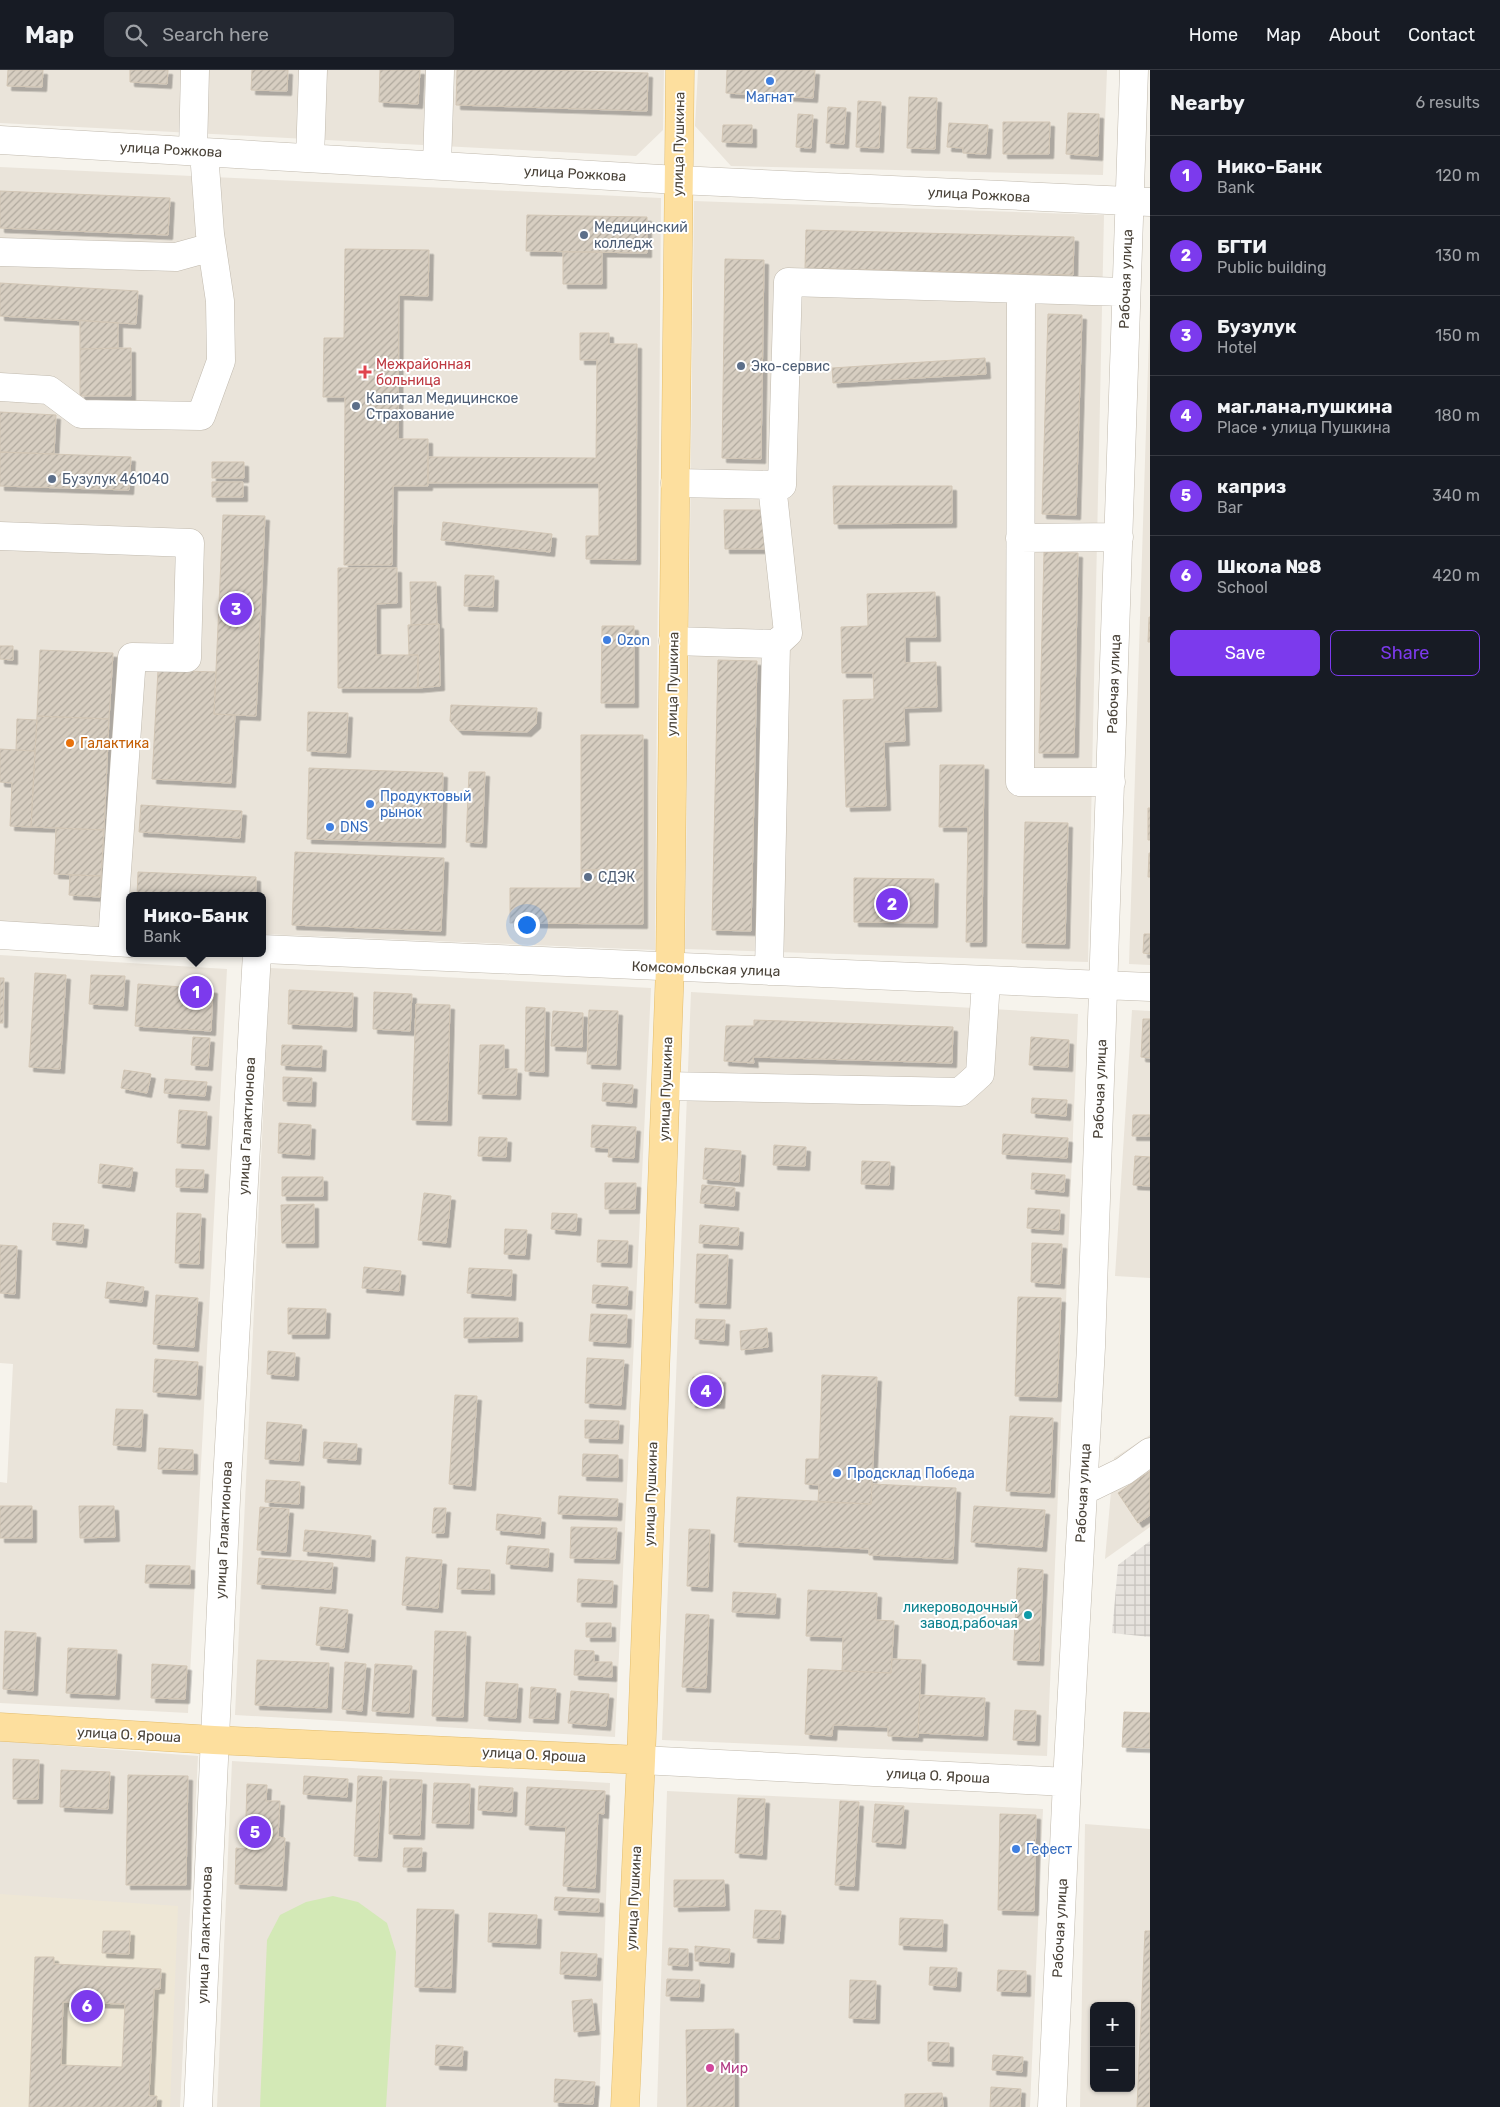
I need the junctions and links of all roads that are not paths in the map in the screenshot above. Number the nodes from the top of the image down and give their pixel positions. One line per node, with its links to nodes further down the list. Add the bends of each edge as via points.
1 (194, 70): 7 (street)
2 (313, 70): 8 (street)
3 (440, 70): 9 (street)
4 (680, 70): 10 (main road, улица Пушкина)
5 (1134, 70): 11 (street, Рабочая улица)
6 (0, 140): 7 (street, улица Рожкова)
7 (199, 151): 8 (street, улица Рожкова); 12 (street)
8 (310, 158): 9 (street, улица Рожкова)
9 (436, 165): 10 (street, улица Рожкова)
10 (678, 180): 11 (street, улица Рожкова); 17 (main road, улица Пушкина)
11 (1139, 202): 15 (street, Рабочая улица)
12 (212, 247): 13 (street, via 176,257); 16 (street, via 220,301 221,361 201,416 80,414 49,390)
13 (0, 252)
14 (1021, 289): 15 (street); 18 (street, via 788,282 782,485); 21 (street)
15 (1126, 292): 20 (street, Рабочая улица)
16 (0, 387)
17 (674, 483): 18 (street); 22 (main road, улица Пушкина)
18 (772, 484): 23 (street, via 788,633)
19 (0, 536): 26 (street, via 190,543 187,658 132,657)
20 (1119, 537): 21 (street); 24 (street, Рабочая улица)
21 (1020, 538): 24 (street, via 1020,782)
22 (673, 641): 23 (street); 29 (main road, улица Пушкина)
23 (776, 644): 30 (street)
24 (1111, 782): 32 (street, Рабочая улица)
25 (0, 935): 26 (street)
26 (121, 942)
27 (266, 949): 29 (street, Комсомольская улица)
28 (258, 957): 38 (street, улица Галактионова)
29 (670, 967): 30 (street, Комсомольская улица); 34 (main road, улица Пушкина)
30 (769, 972): 31 (street, Комсомольская улица)
31 (986, 981): 32 (street, Комсомольская улица); 34 (street, via 980,1074 960,1092)
32 (1104, 986): 33 (street, Комсомольская улица); 36 (street, Рабочая улица)
33 (1150, 987)
34 (666, 1086): 39 (main road, улица Пушкина)
35 (1150, 1452): 36 (street, via 1124,1471)
36 (1083, 1491): 40 (street, Рабочая улица)
37 (0, 1727): 38 (main road, улица О. Яроша)
38 (214, 1740): 39 (main road, улица О. Яроша); 41 (street, улица Галактионова)
39 (641, 1760): 40 (street, улица О. Яроша); 42 (main road, улица Пушкина)
40 (1067, 1782): 43 (street, Рабочая улица)
41 (198, 2107)
42 (625, 2107)
43 (1052, 2107)

